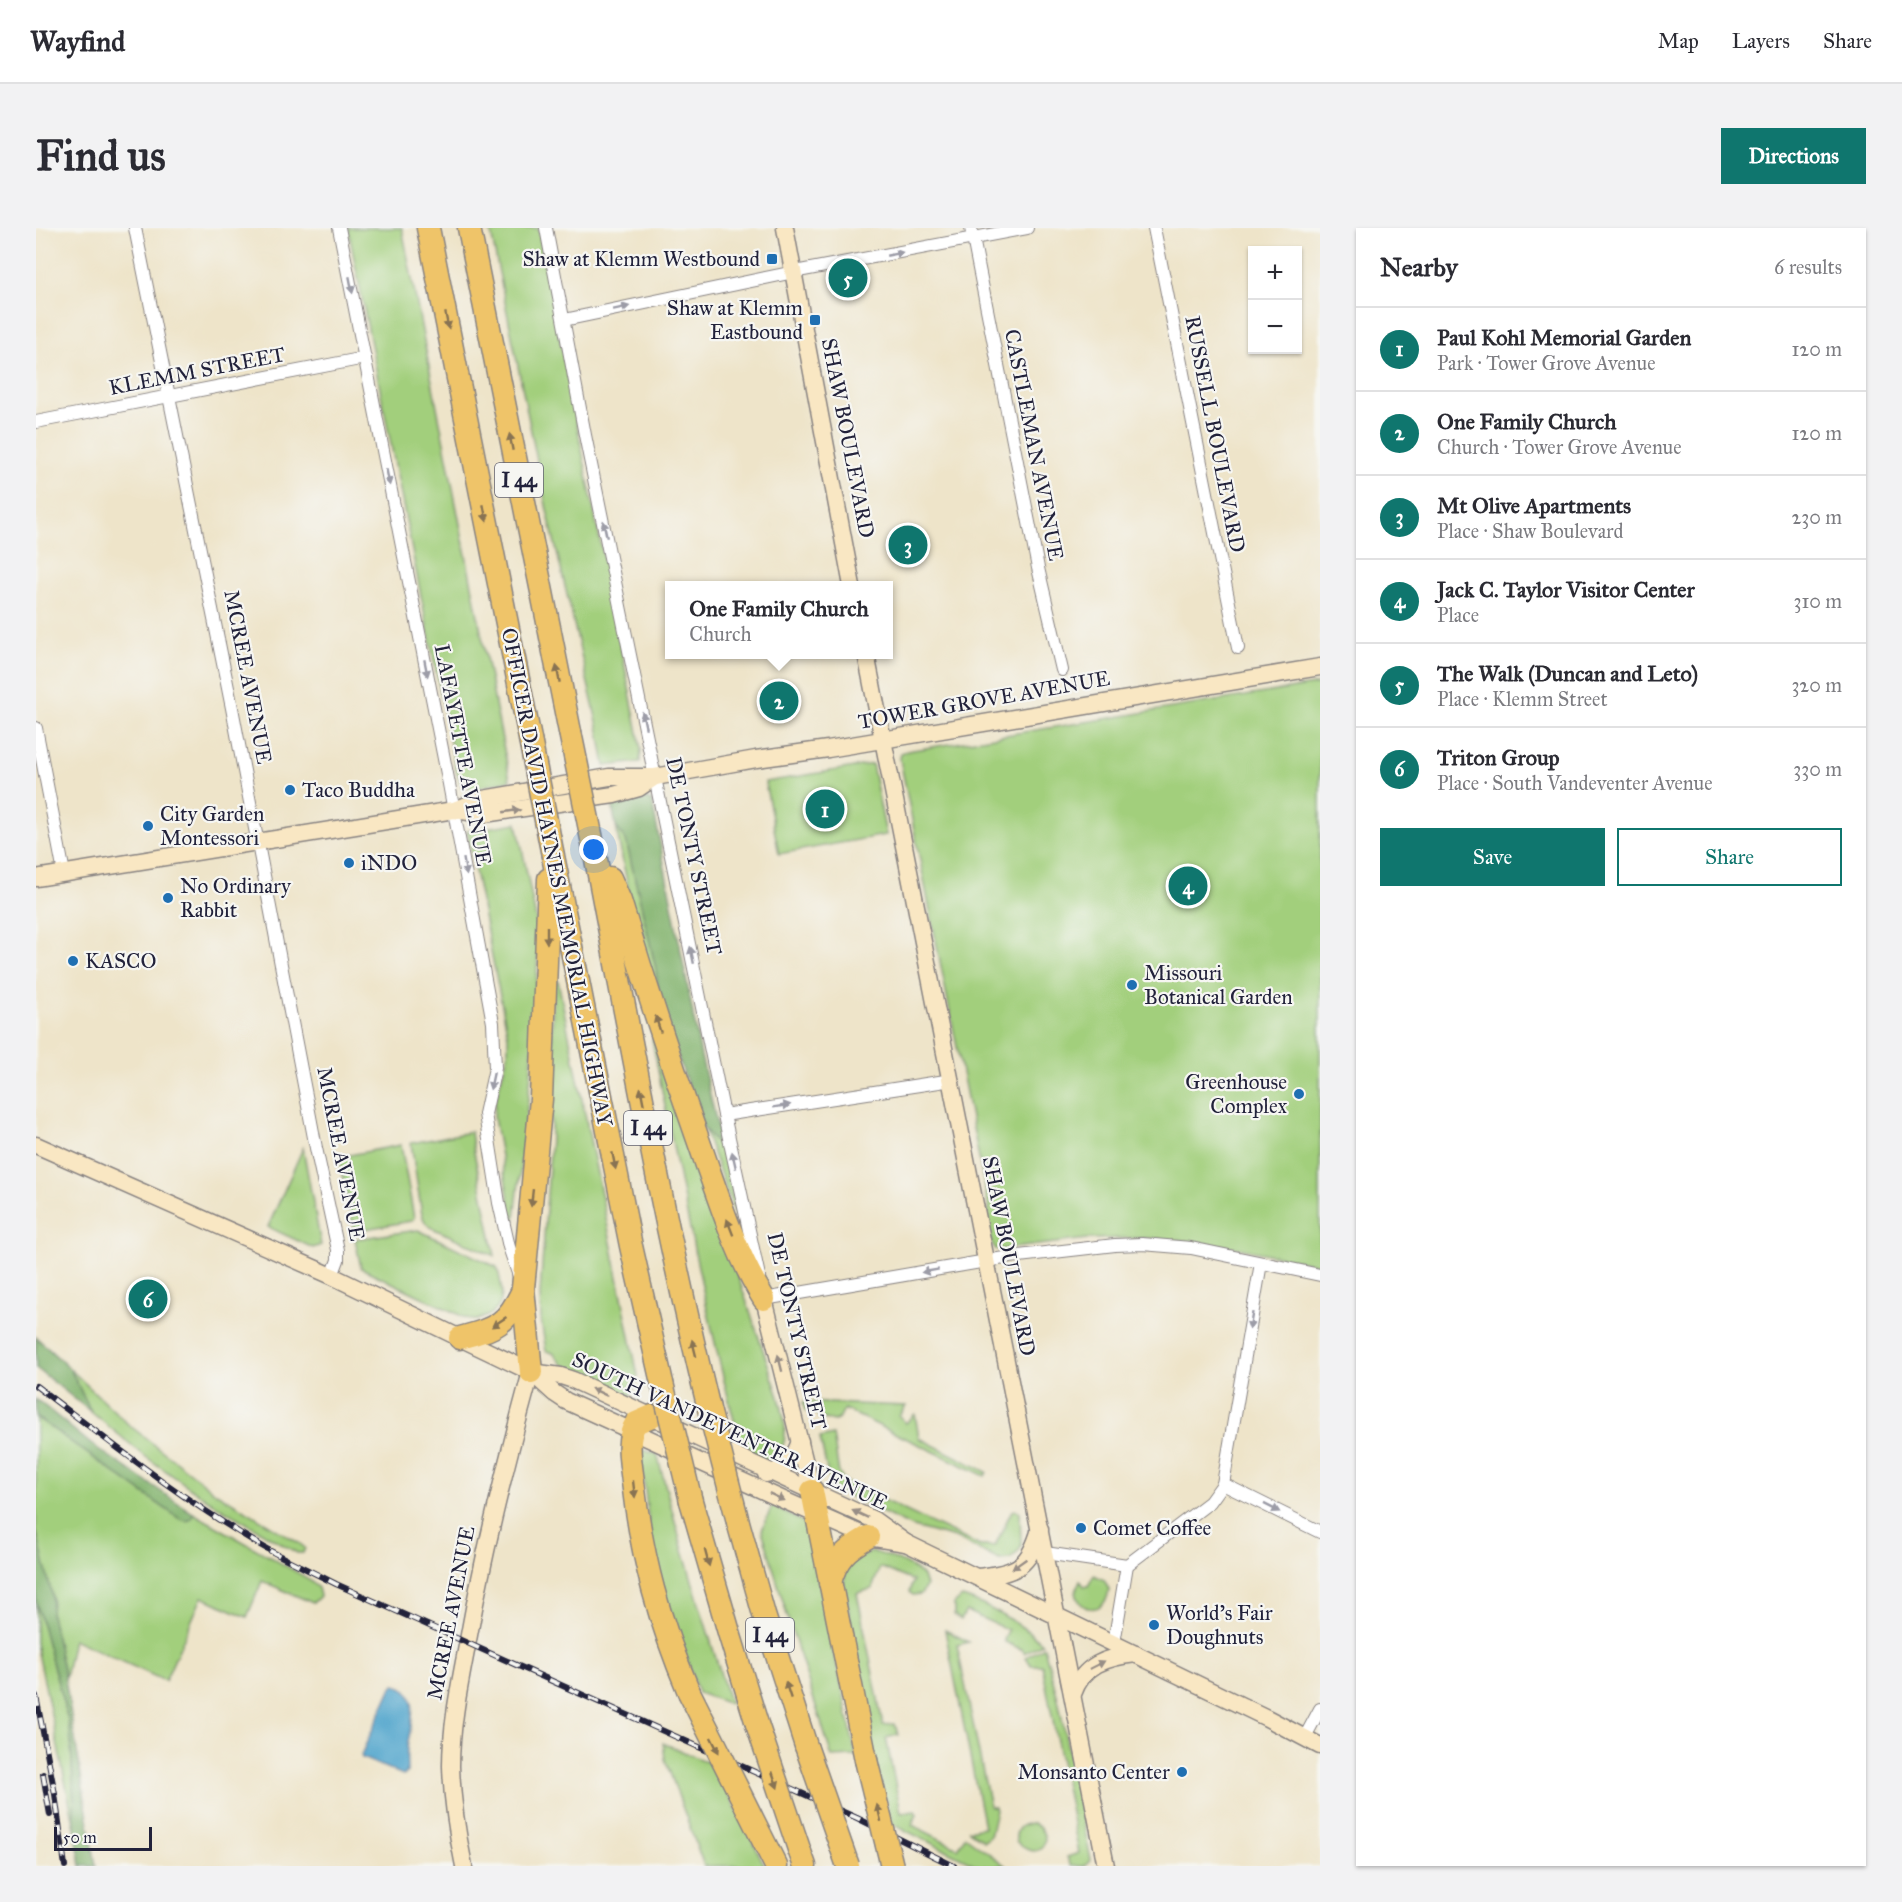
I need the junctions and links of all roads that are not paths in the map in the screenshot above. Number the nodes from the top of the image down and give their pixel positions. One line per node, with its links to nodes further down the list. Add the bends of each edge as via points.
1 (135, 228): 13 (street, MCREE AVENUE)
2 (339, 228): 12 (street, LAFAYETTE AVENUE, one-way to 12)
3 (428, 228): 26 (highway, OFFICER DAVID HAYNES MEMORIAL HIGHWAY / I 44, one-way to 26, bridge)
4 (469, 228): 25 (highway, OFFICER DAVID HAYNES MEMORIAL HIGHWAY / I 44, one-way to 4, bridge)
5 (546, 228): 11 (street, DE TONTY STREET)
6 (785, 228): 10 (main road, SHAW BOULEVARD)
7 (1027, 228): 9 (street)
8 (1154, 228): 16 (street, RUSSELL BOULEVARD)
9 (972, 233): 10 (street, one-way to 9); 19 (street, CASTLEMAN AVENUE)
10 (794, 272): 11 (street, one-way to 10); 15 (main road, SHAW BOULEVARD)
11 (564, 320): 22 (street, DE TONTY STREET, one-way to 11)
12 (365, 358): 13 (street, KLEMM STREET); 23 (street, LAFAYETTE AVENUE, one-way to 23)
13 (168, 397): 14 (street, KLEMM STREET); 24 (street, MCREE AVENUE)
14 (36, 422)
15 (851, 581)
16 (1239, 648)
17 (867, 659): 21 (main road, SHAW BOULEVARD)
18 (1320, 667): 21 (main road, TOWER GROVE AVENUE)
19 (1062, 670)
20 (36, 728): 27 (street)
21 (883, 740): 22 (main road, TOWER GROVE AVENUE); 29 (main road, SHAW BOULEVARD)
22 (656, 777): 23 (main road, TOWER GROVE AVENUE, via 609,777 483,799); 30 (street, DE TONTY STREET, one-way to 22)
23 (454, 810): 24 (main road, TOWER GROVE AVENUE); 36 (street, LAFAYETTE AVENUE, one-way to 36, via 493,1023 495,1068 485,1114 503,1221)
24 (258, 841): 27 (main road, TOWER GROVE AVENUE); 35 (street, MCREE AVENUE, via 339,1250)
25 (594, 849): 37 (highway, one-way to 25, via 740,1256 666,1049 620,901); 66 (highway, OFFICER DAVID HAYNES MEMORIAL HIGHWAY / I 44, one-way to 25, bridge, via 764,1615 708,1405 662,1197)
26 (553, 856): 36 (highway, one-way to 36, via 547,906 541,1099); 63 (highway, OFFICER DAVID HAYNES MEMORIAL HIGHWAY / I 44, one-way to 63, bridge, via 631,1246 691,1501 757,1724)
27 (64, 873): 28 (main road, TOWER GROVE AVENUE)
28 (36, 878)
29 (952, 1080): 30 (street, one-way to 29); 32 (main road, SHAW BOULEVARD)
30 (724, 1115): 37 (street, DE TONTY STREET, one-way to 30)
31 (36, 1145): 35 (main road, SOUTH VANDEVENTER AVENUE)
32 (987, 1261): 33 (street, via 1142,1244 1191,1248); 37 (street, one-way to 37); 48 (main road, SHAW BOULEVARD)
33 (1261, 1263): 34 (street); 45 (street, one-way to 45)
34 (1320, 1275)
35 (332, 1276): 38 (main road, SOUTH VANDEVENTER AVENUE)
36 (523, 1288): 38 (highway, one-way to 38, via 502,1322); 39 (highway)
37 (764, 1299): 42 (main road, DE TONTY STREET, one-way to 37)
38 (460, 1338): 39 (main road, SOUTH VANDEVENTER AVENUE)
39 (531, 1372): 40 (main road, SOUTH VANDEVENTER AVENUE, one-way to 39, via 573,1380); 41 (main road, SOUTH VANDEVENTER AVENUE, via 566,1401); 64 (main road, MCREE AVENUE, via 495,1508 456,1699 451,1767)
40 (652, 1416): 41 (highway, via 636,1423); 43 (main road, SOUTH VANDEVENTER AVENUE)
41 (632, 1431): 44 (main road, SOUTH VANDEVENTER AVENUE); 65 (highway, one-way to 65, bridge, via 630,1449 643,1550 659,1614 689,1692)
42 (800, 1441): 43 (main road, via 786,1466); 46 (main road, DE TONTY STREET)
43 (771, 1473): 44 (main road); 46 (main road, SOUTH VANDEVENTER AVENUE)
44 (737, 1479): 47 (main road, SOUTH VANDEVENTER AVENUE, one-way to 47)
45 (1223, 1484): 49 (street, one-way to 49); 53 (street, via 1210,1502)
46 (812, 1491): 47 (highway); 51 (main road, SOUTH VANDEVENTER AVENUE, one-way to 46, via 874,1520)
47 (817, 1515): 50 (main road, SOUTH VANDEVENTER AVENUE); 55 (highway)
48 (1041, 1528): 52 (main road, SHAW BOULEVARD); 54 (main road, one-way to 54, via 1035,1547 1023,1563 1003,1574)
49 (1320, 1532)
50 (868, 1537): 51 (main road, SOUTH VANDEVENTER AVENUE); 55 (highway, via 839,1559)
51 (906, 1543): 54 (main road, SOUTH VANDEVENTER AVENUE)
52 (1045, 1553): 53 (street); 56 (main road, SHAW BOULEVARD)
53 (1127, 1565): 57 (street)
54 (978, 1577): 56 (main road, SOUTH VANDEVENTER AVENUE)
55 (830, 1583): 67 (highway, one-way to 55, bridge)
56 (1057, 1617): 57 (main road, SOUTH VANDEVENTER AVENUE); 59 (main road, SHAW BOULEVARD)
57 (1114, 1643): 58 (main road, SOUTH VANDEVENTER AVENUE)
58 (1136, 1654): 59 (main road, one-way to 58, via 1081,1676 1094,1665); 61 (main road, SOUTH VANDEVENTER AVENUE)
59 (1073, 1695): 68 (main road, SHAW BOULEVARD)
60 (1320, 1710): 61 (street)
61 (1305, 1737): 62 (main road, SOUTH VANDEVENTER AVENUE)
62 (1320, 1746)
63 (803, 1859)
64 (464, 1866)
65 (776, 1866)
66 (848, 1866)
67 (892, 1866)
68 (1106, 1866)

